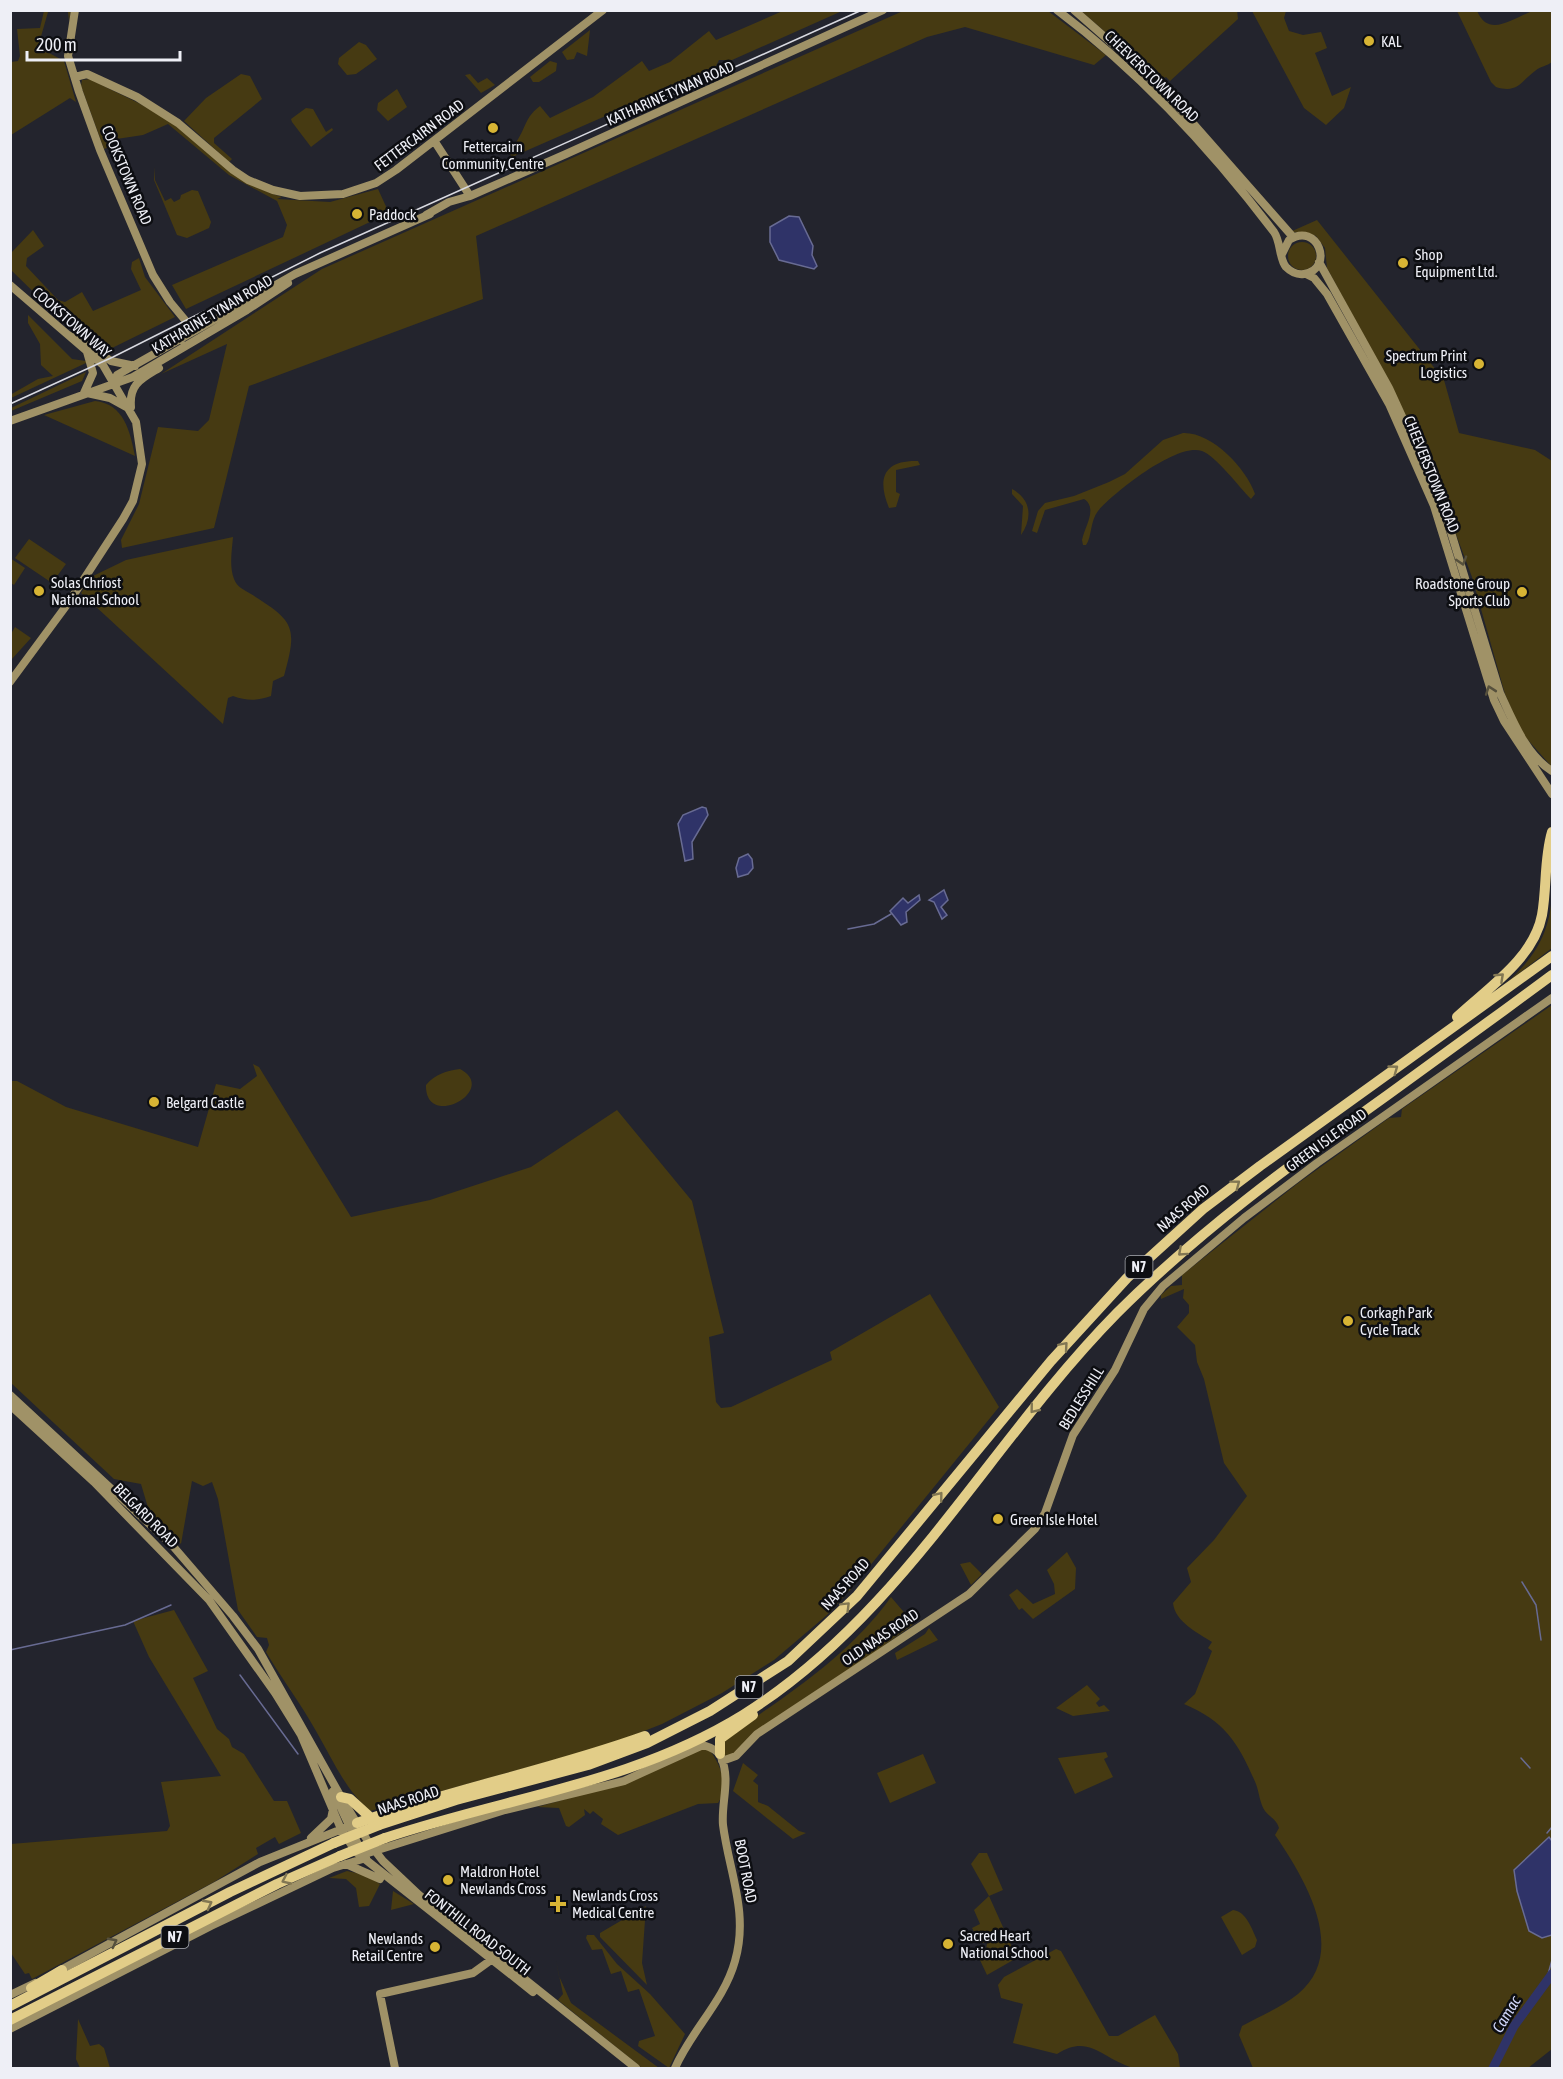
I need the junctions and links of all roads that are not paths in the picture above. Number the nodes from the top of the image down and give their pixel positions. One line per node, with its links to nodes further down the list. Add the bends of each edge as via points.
1 (75, 10): 6 (main road, COOKSTOWN ROAD, via 68,56)
2 (603, 10): 7 (main road, FETTERCAIRN ROAD)
3 (883, 10): 8 (main road, KATHARINE TYNAN ROAD)
4 (1057, 10): 10 (main road, CHEEVERSTOWN ROAD, via 1123,64 1179,118 1274,232)
5 (1074, 10): 9 (main road, CHEEVERSTOWN ROAD, via 1159,86)
6 (75, 77): 7 (main road, FETTERCAIRN ROAD, via 91,76 137,97 178,123 248,180 285,194 312,197 360,190 383,179); 15 (main road, COOKSTOWN ROAD, via 100,150 153,275)
7 (435, 142): 8 (main road)
8 (468, 196): 11 (main road, KATHARINE TYNAN ROAD)
9 (1293, 237): 10 (main road); 12 (main road, CHEEVERSTOWN ROAD, via 1306,236 1317,243)
10 (1282, 254): 13 (main road, CHEEVERSTOWN ROAD, via 1287,268)
11 (320, 262): 16 (main road, KATHARINE TYNAN ROAD); 18 (main road, KATHARINE TYNAN ROAD)
12 (1319, 262): 13 (main road); 26 (main road, CHEEVERSTOWN ROAD, one-way to 26, via 1389,388 1439,496 1500,693 1532,751)
13 (1306, 274): 27 (main road, CHEEVERSTOWN ROAD, one-way to 13, via 1494,700 1434,506 1389,404 1327,294)
14 (10, 285): 17 (main road, COOKSTOWN WAY)
15 (185, 320): 16 (main road, KATHARINE TYNAN ROAD); 18 (main road)
16 (206, 324): 18 (main road, KATHARINE TYNAN ROAD)
17 (63, 330): 19 (main road, COOKSTOWN WAY); 20 (main road, via 84,339 111,361)
18 (182, 344): 20 (main road, KATHARINE TYNAN ROAD); 21 (main road, KATHARINE TYNAN ROAD, via 133,376); 23 (main road, via 174,360 136,382)
19 (86, 350): 21 (main road, COOKSTOWN WAY, via 100,360); 22 (main road, via 93,373)
20 (135, 366): 21 (main road, KATHARINE TYNAN ROAD, via 117,375)
21 (114, 382): 22 (main road, KATHARINE TYNAN ROAD); 23 (main road)
22 (84, 393): 23 (main road, via 110,398); 24 (main road, KATHARINE TYNAN ROAD)
23 (132, 411): 25 (main road, via 142,464 133,501 95,563)
24 (10, 421)
25 (10, 682)
26 (1552, 771)
27 (1552, 794)
28 (1552, 832): 34 (highway, N7, one-way to 28, via 1530,945 1542,916 1546,855)
29 (1552, 956): 34 (highway, NAAS ROAD / N7)
30 (1552, 975): 33 (highway, NAAS ROAD / N7)
31 (1552, 982): 33 (highway, N7)
32 (1552, 998): 35 (main road, GREEN ISLE ROAD, via 1412,1094 1244,1218 1163,1286 1144,1309)
33 (1467, 1036): 42 (highway, NAAS ROAD / N7, one-way to 42, via 1239,1203 1150,1281 1064,1373 870,1611)
34 (1427, 1046): 50 (highway, NAAS ROAD / N7, one-way to 34, via 588,1765 647,1743 710,1712 788,1661 856,1596 1051,1361 1134,1271 1203,1209)
35 (1136, 1327): 38 (main road, BEDLESSHILL, via 1115,1370 1073,1435)
36 (10, 1395): 39 (main road, BELGARD ROAD, via 172,1545)
37 (10, 1406): 41 (main road, BELGARD ROAD, via 94,1482 186,1575)
38 (1041, 1520): 45 (main road, OLD NAAS ROAD, via 969,1594 757,1734 736,1756)
39 (233, 1616): 40 (main road, BELGARD ROAD); 41 (main road, BELGARD ROAD, via 249,1648)
40 (258, 1649): 43 (main road, BELGARD ROAD, via 258,1661); 46 (main road, BELGARD ROAD)
41 (248, 1657): 43 (main road, BELGARD ROAD)
42 (801, 1675): 44 (highway, NAAS ROAD / N7); 45 (highway, via 781,1696 720,1739)
43 (275, 1693): 49 (main road, BELGARD ROAD, via 301,1735)
44 (723, 1726): 48 (highway, via 645,1769); 57 (highway, NAAS ROAD / N7, bridge, via 603,1779 467,1812 385,1838)
45 (721, 1758): 48 (main road, via 703,1745 624,1781); 70 (main road, BOOT ROAD, via 727,1783 723,1823 739,1897 739,1946 729,1978 687,2042)
46 (322, 1761): 47 (main road, BELGARD ROAD); 51 (main road, via 337,1801)
47 (341, 1797): 50 (highway, via 351,1799); 51 (main road, BELGARD ROAD)
48 (549, 1799): 54 (main road)
49 (332, 1806): 52 (main road, BELGARD ROAD); 53 (main road, via 331,1819)
50 (375, 1821): 51 (highway); 63 (highway, NAAS ROAD / N7, one-way to 50, bridge)
51 (354, 1824): 52 (main road); 56 (main road, BELGARD ROAD); 57 (main road)
52 (341, 1829): 53 (main road); 57 (main road, BELGARD ROAD)
53 (308, 1841): 61 (main road, one-way to 53, via 260,1862)
54 (399, 1842): 55 (main road); 56 (main road)
55 (389, 1849): 56 (main road); 58 (main road)
56 (376, 1852): 57 (main road); 58 (main road, FONTHILL ROAD SOUTH)
57 (354, 1858): 59 (main road, FONTHILL ROAD SOUTH); 59 (main road, via 364,1869); 64 (main road, NAAS ROAD); 65 (highway, NAAS ROAD / N7, one-way to 65, via 278,1884)
58 (388, 1865): 66 (main road, FONTHILL ROAD SOUTH)
59 (402, 1890): 60 (main road, FONTHILL ROAD SOUTH)
60 (491, 1960): 66 (main road, FONTHILL ROAD SOUTH); 68 (main road, via 473,1973 380,1994)
61 (62, 1970): 62 (main road); 63 (highway)
62 (10, 1995)
63 (10, 2003)
64 (38, 2013): 67 (highway)
65 (10, 2020)
66 (578, 2022): 69 (main road, FONTHILL ROAD SOUTH)
67 (10, 2028)
68 (395, 2068)
69 (636, 2068)
70 (675, 2068)

